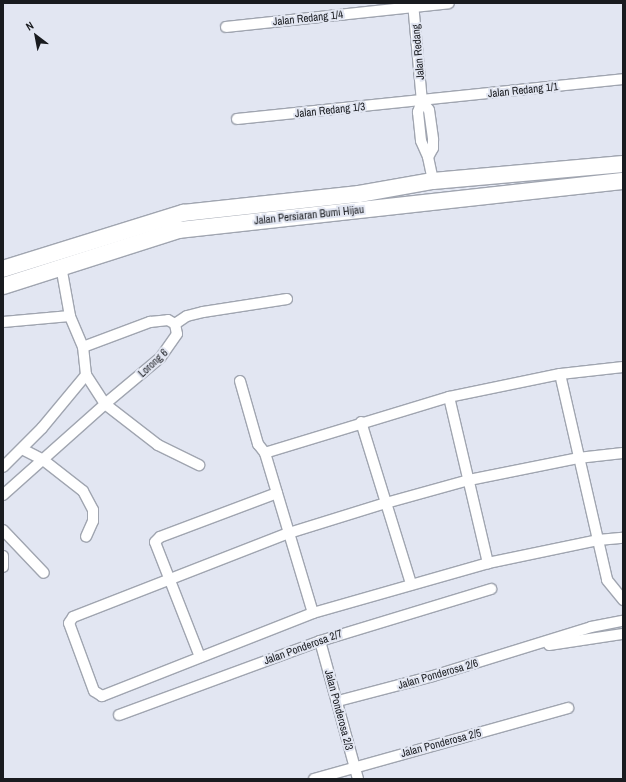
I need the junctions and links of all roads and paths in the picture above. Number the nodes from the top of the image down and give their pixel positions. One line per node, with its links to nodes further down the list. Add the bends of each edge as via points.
1 (449, 3): 2 (street, Jalan Redang 1/4)
2 (413, 5): 3 (street, Jalan Redang 1/4); 5 (street, Jalan Redang)
3 (226, 27)
4 (623, 79): 5 (street, Jalan Redang 1/1)
5 (422, 101): 6 (street, Jalan Redang 1/3); 8 (street, Jalan Redang, via 429,110 433,140 434,148 428,157)
6 (238, 119)
7 (623, 164): 8 (main road, Jalan Persiaran Bumi Hijau)
8 (432, 181): 10 (main road, via 438,194); 11 (main road, via 429,194); 13 (main road, Jalan Persiaran Bumi Hijau, via 359,194 183,214)
9 (623, 181): 10 (main road, Jalan Persiaran Bumi Hijau)
10 (489, 196): 11 (main road, Jalan Persiaran Bumi Hijau)
11 (390, 206): 12 (main road, Jalan Persiaran Bumi Hijau, via 179,230)
12 (61, 266): 14 (main road, Jalan Persiaran Bumi Hijau); 16 (street)
13 (3, 269)
14 (3, 286)
15 (287, 299): 18 (street, via 203,312 187,316)
16 (70, 316): 17 (street); 19 (street)
17 (3, 322)
18 (175, 324): 19 (street, via 168,320 150,322); 25 (street, Lorong 6, via 177,334 174,342 160,358)
19 (84, 347): 22 (street)
20 (623, 367): 21 (street)
21 (560, 374): 24 (street); 30 (street)
22 (86, 375): 25 (street); 27 (street)
23 (240, 381): 28 (street, via 258,444)
24 (449, 397): 26 (street); 34 (street)
25 (105, 404): 31 (street, Lorong 6); 32 (street, via 158,444)
26 (361, 422): 28 (street); 37 (street)
27 (22, 449): 31 (street); 33 (street)
28 (265, 453): 35 (street)
29 (623, 454): 30 (street)
30 (578, 458): 34 (street); 42 (street)
31 (42, 459): 36 (street, Lorong 6); 40 (street, via 74,482 89,500 94,521)
32 (199, 465)
33 (3, 467)
34 (469, 480): 37 (street); 44 (street)
35 (277, 493): 39 (street); 47 (street, via 160,537 155,542)
36 (3, 495)
37 (386, 503): 39 (street); 48 (street)
38 (3, 530): 46 (street)
39 (289, 533): 47 (street); 51 (street)
40 (86, 537)
41 (623, 538): 42 (street)
42 (598, 540): 44 (street); 50 (street, via 607,580)
43 (3, 556): 45 (street)
44 (488, 563): 48 (street)
45 (3, 567)
46 (44, 573)
47 (169, 580): 61 (street); 61 (street, via 73,617 70,626 94,691 102,696)
48 (411, 584): 51 (street)
49 (491, 589): 58 (street, Jalan Ponderosa 2/7)
50 (623, 600)
51 (313, 614): 61 (street)
52 (623, 622): 53 (street, Jalan Ponderosa 2/6); 54 (street)
53 (602, 625): 55 (street, Jalan Ponderosa 2/6); 57 (street)
54 (623, 628)
55 (582, 630): 59 (street); 60 (street, Jalan Ponderosa 2/6)
56 (623, 634): 57 (street, Jalan Ponderosa 2/6)
57 (604, 638): 59 (street, Jalan Ponderosa 2/6)
58 (320, 641): 62 (street, Jalan Ponderosa 2/3); 64 (street, Jalan Ponderosa 2/7)
59 (584, 641): 60 (street, Jalan Ponderosa 2/6)
60 (537, 644): 62 (street, Jalan Ponderosa 2/6)
61 (200, 658)
62 (338, 701): 65 (street, Jalan Ponderosa 2/3)
63 (568, 708): 65 (street, Jalan Ponderosa 2/5)
64 (119, 715)
65 (354, 767): 66 (street, Jalan Ponderosa 2/5); 67 (street, Jalan Ponderosa 2/3)
66 (314, 779)
67 (358, 779)

